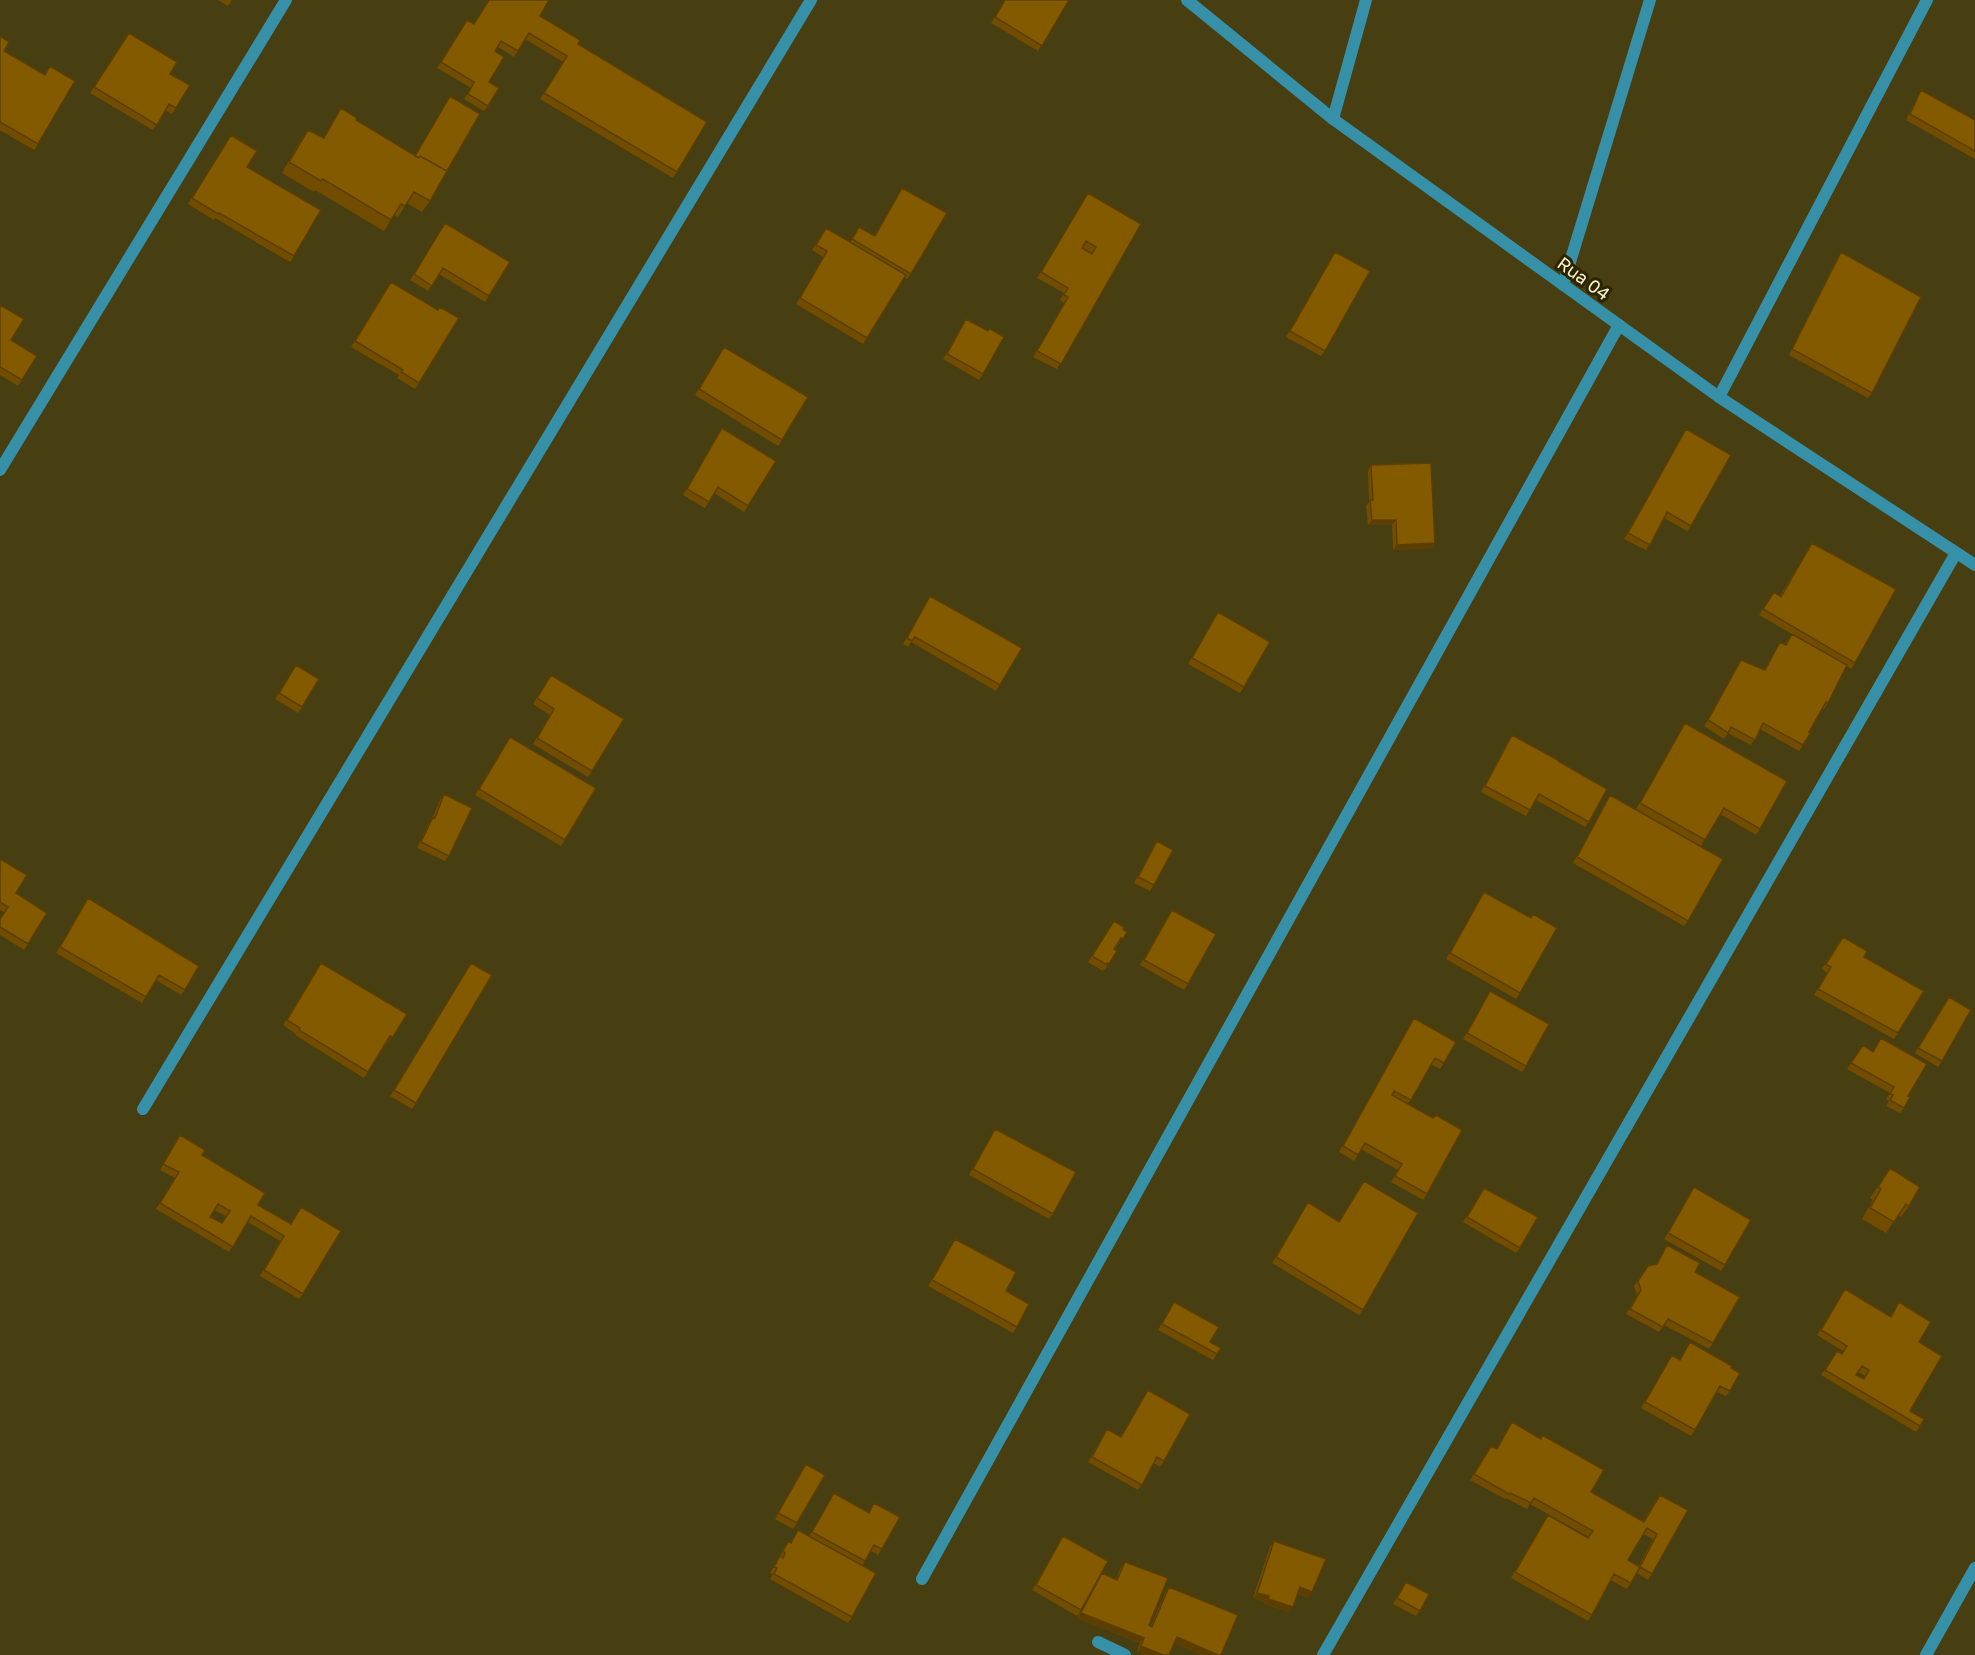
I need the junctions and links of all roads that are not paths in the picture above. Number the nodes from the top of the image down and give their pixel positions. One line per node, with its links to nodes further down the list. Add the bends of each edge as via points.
1 (286, 0): 11 (street)
2 (811, 0): 14 (street)
3 (1187, 0): 7 (street, Rua 04)
4 (1366, 0): 7 (street)
5 (1650, 0): 8 (street)
6 (1927, 0): 10 (street)
7 (1333, 119): 8 (street, Rua 04)
8 (1563, 285): 9 (street, Rua 04)
9 (1619, 325): 10 (street, Rua 04); 16 (street)
10 (1719, 397): 12 (street, Rua 04)
11 (0, 470)
12 (1956, 553): 13 (street, Rua 04); 19 (street)
13 (1975, 565)
14 (143, 1109)
15 (1975, 1568): 20 (street)
16 (922, 1579)
17 (1098, 1642): 18 (street)
18 (1125, 1655)
19 (1323, 1655)
20 (1926, 1655)

